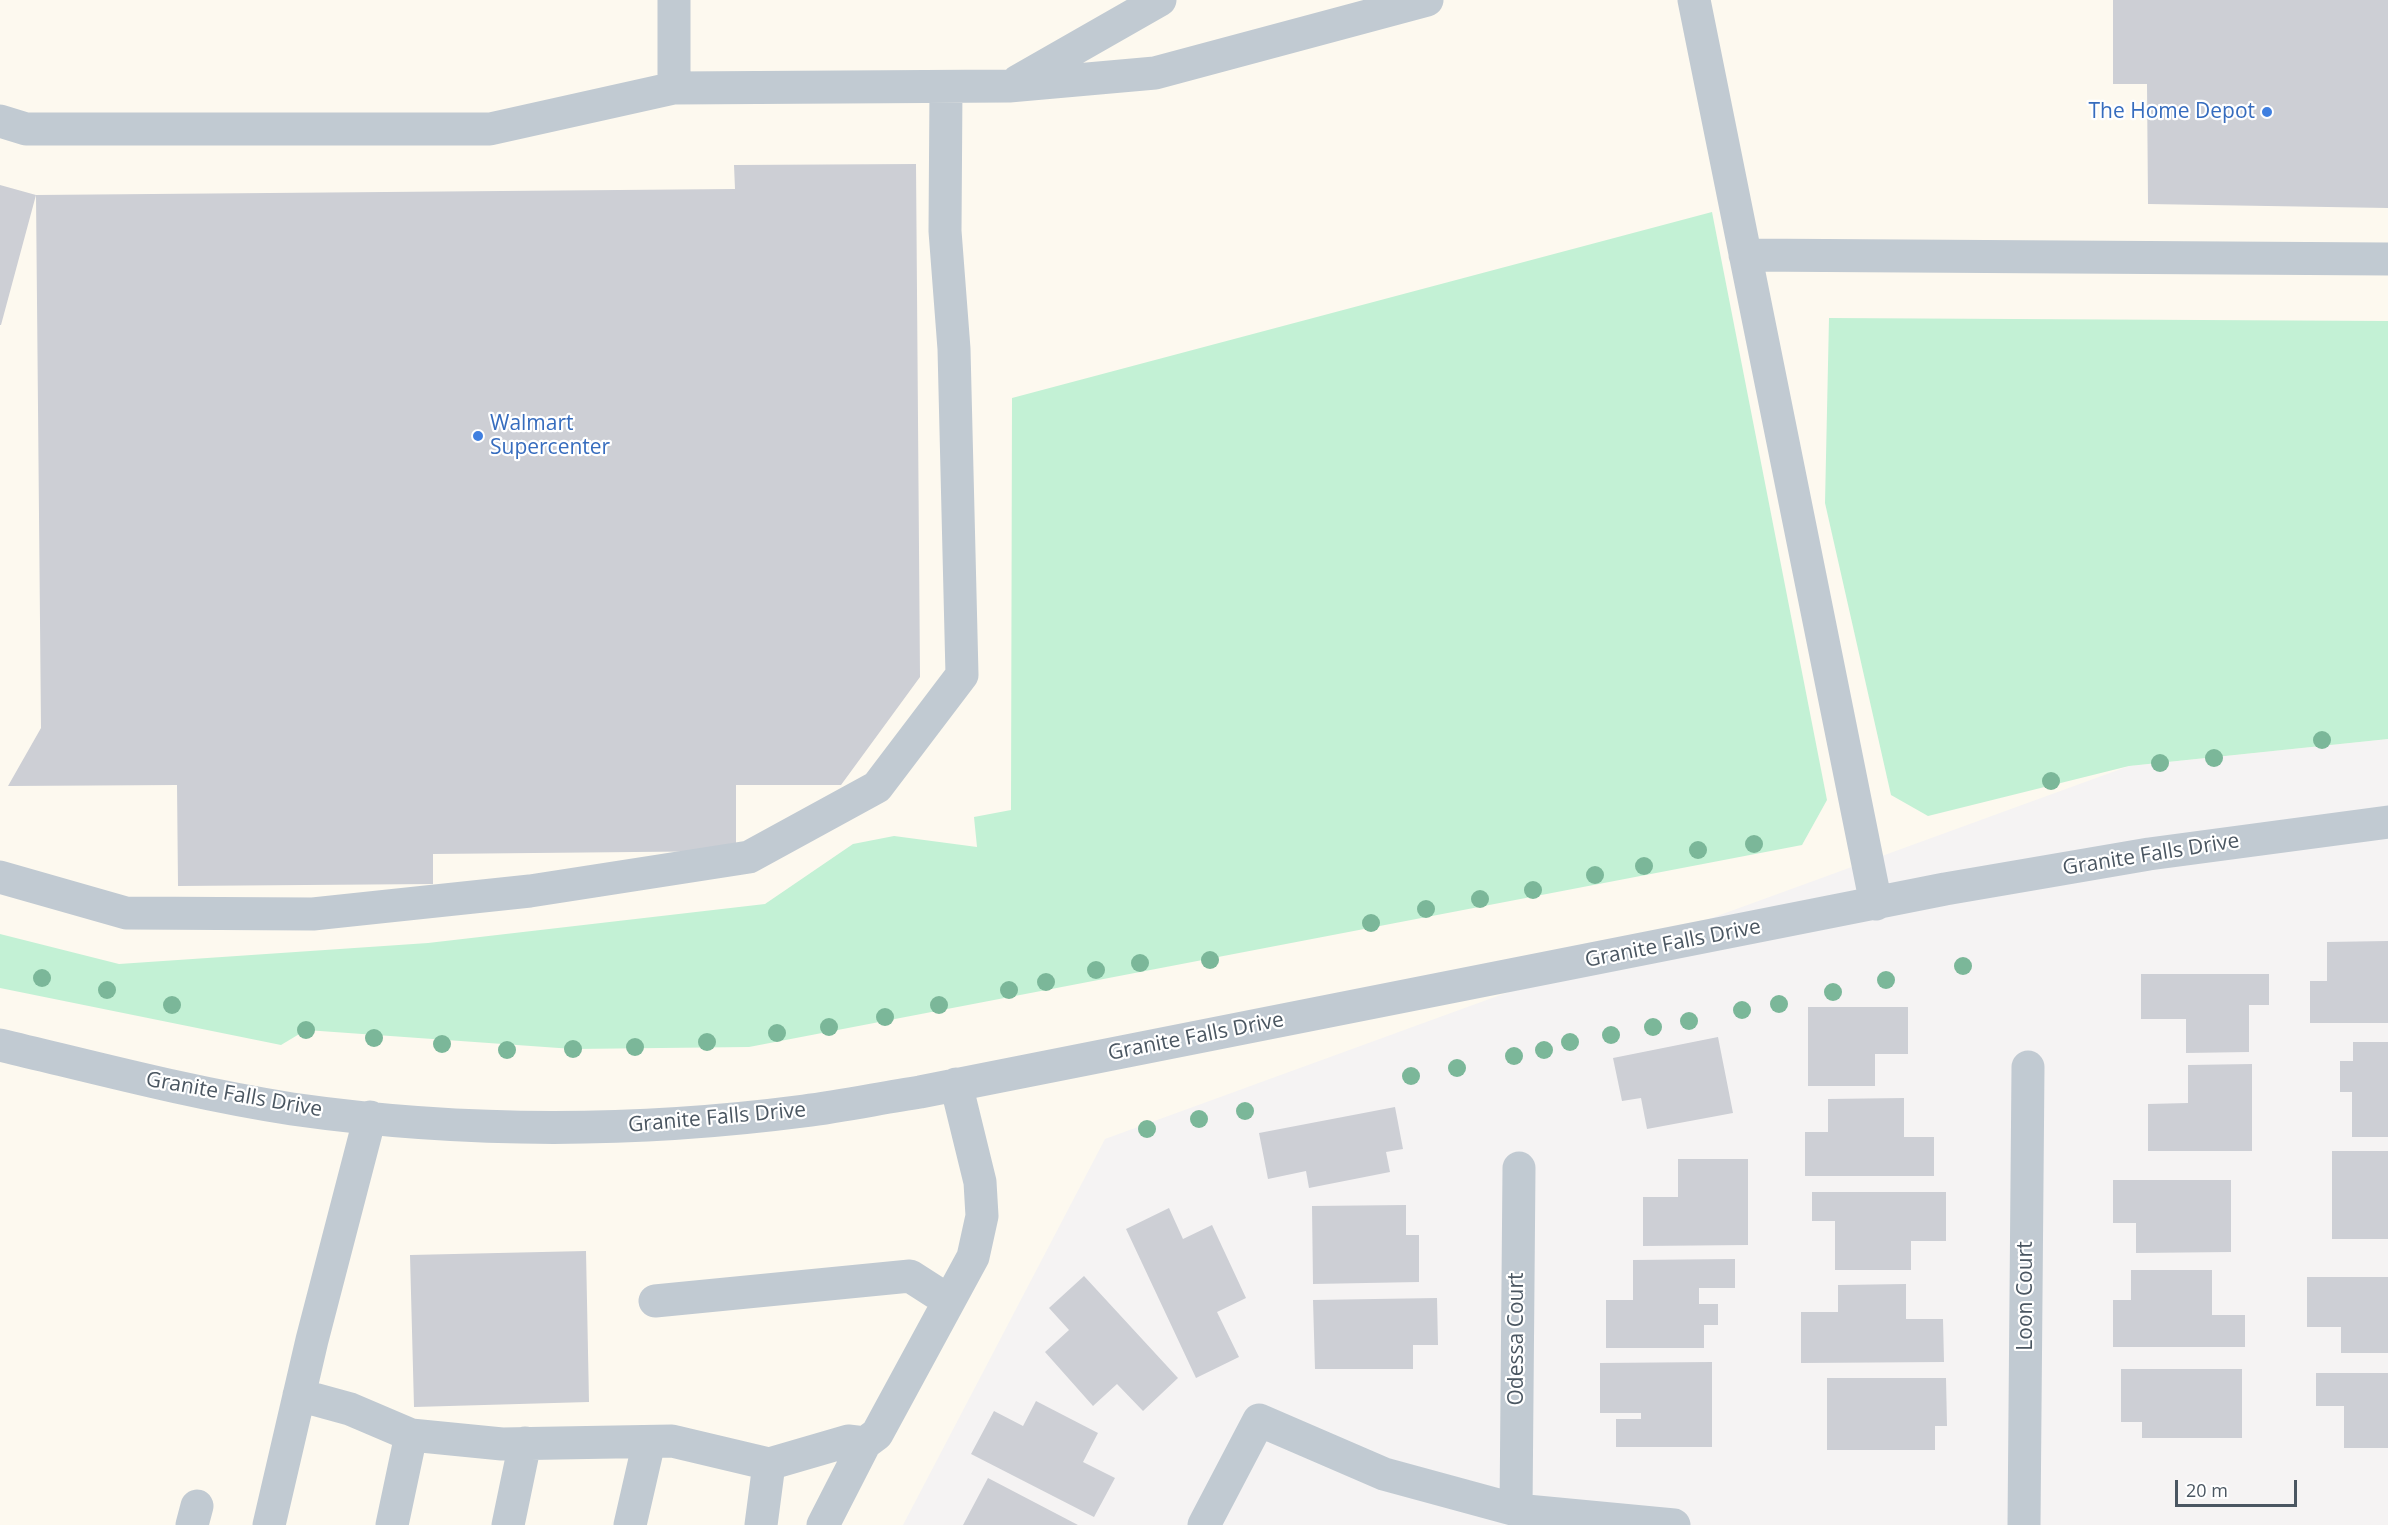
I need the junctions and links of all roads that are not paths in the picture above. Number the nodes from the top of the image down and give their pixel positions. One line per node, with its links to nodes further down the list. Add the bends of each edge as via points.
1 (674, 0): 7 (street)
2 (1160, 0): 5 (street)
3 (1427, 0): 5 (street, via 1155,73)
4 (1694, 0): 9 (street)
5 (1009, 86): 6 (street)
6 (946, 87): 7 (street); 12 (street, via 945,231 954,348 962,675 877,787 749,857 530,891 313,914 126,913)
7 (674, 88): 8 (street, via 490,129 26,129)
8 (0, 121)
9 (1745, 255): 10 (street); 13 (street)
10 (2388, 259)
11 (2388, 822): 13 (street, Granite Falls Drive, via 2149,854)
12 (0, 877)
13 (1876, 904): 16 (street, Granite Falls Drive)
14 (0, 1045): 17 (street, Granite Falls Drive, via 197,1092)
15 (2028, 1067): 36 (street, Loon Court)
16 (956, 1084): 17 (street, Granite Falls Drive, via 805,1111 677,1124 549,1128); 20 (street, via 980,1182 982,1216 973,1257)
17 (370, 1117): 21 (street)
18 (1519, 1168): 27 (street, Odessa Court)
19 (655, 1301): 20 (street, via 910,1276)
20 (949, 1301): 25 (street, via 877,1434)
21 (299, 1395): 22 (street, via 350,1409); 28 (street)
22 (411, 1435): 24 (street); 29 (street)
23 (649, 1442): 24 (street); 26 (street, via 672,1441); 31 (street)
24 (525, 1443): 30 (street)
25 (865, 1443): 26 (street, via 848,1441); 33 (street)
26 (769, 1464): 32 (street)
27 (1516, 1510): 34 (street, via 1384,1474 1259,1420); 35 (street)
28 (269, 1525)
29 (392, 1525)
30 (508, 1525)
31 (630, 1525)
32 (761, 1525)
33 (823, 1525)
34 (1204, 1525)
35 (1674, 1525)
36 (2024, 1525)

